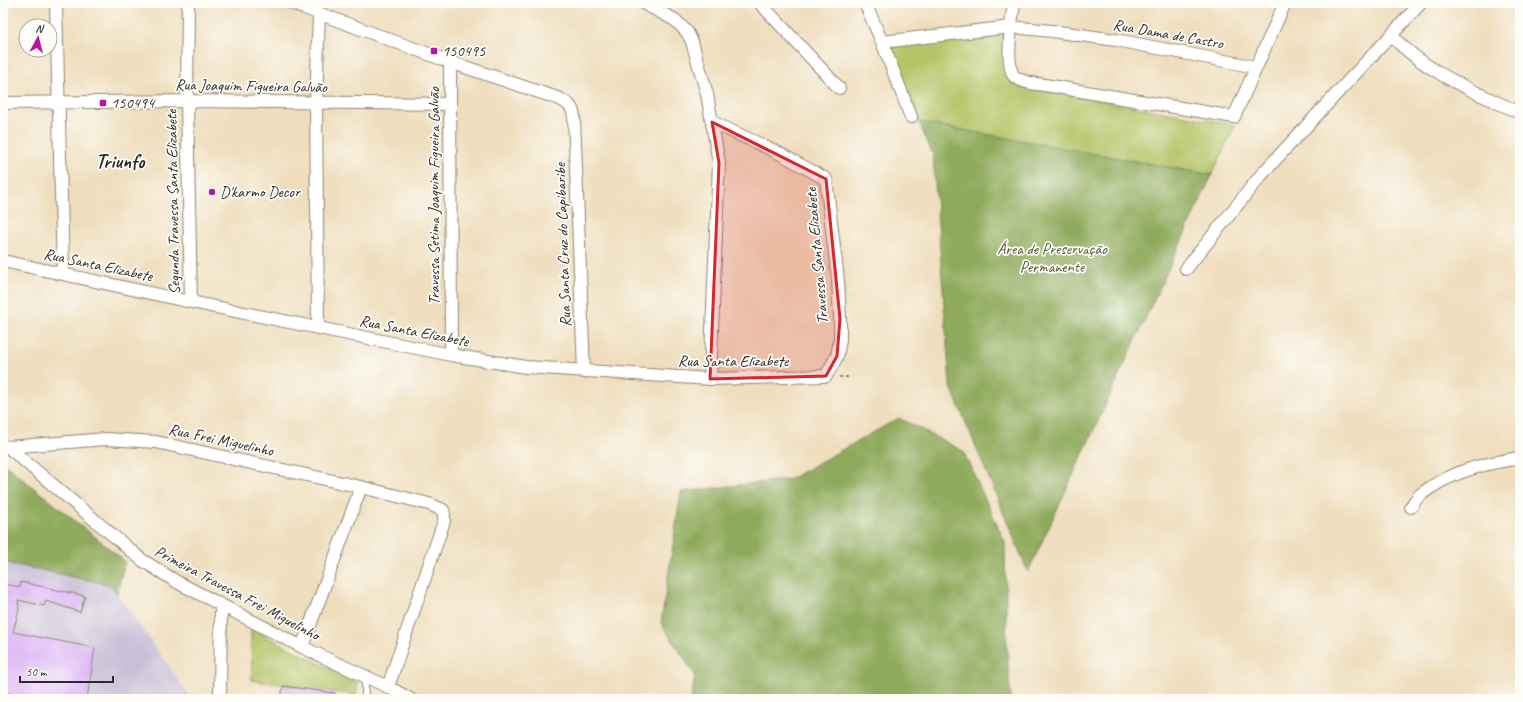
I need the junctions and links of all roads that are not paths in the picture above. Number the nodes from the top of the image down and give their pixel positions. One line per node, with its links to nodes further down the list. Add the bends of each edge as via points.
1 (56, 3): 18 (street)
2 (188, 3): 17 (street, Segunda Travessa Santa Elizabete)
3 (291, 3): 10 (street)
4 (643, 3): 24 (street, via 675,20 687,32 707,94)
5 (760, 3): 16 (street)
6 (865, 3): 13 (street)
7 (1014, 3): 11 (street)
8 (1285, 3): 15 (street)
9 (1421, 3): 12 (street)
10 (319, 13): 14 (street); 20 (street)
11 (1011, 27): 13 (street, Rua Dama de Castro); 15 (street, Rua Dama de Castro, via 1116,40); 15 (street, via 1010,67 1013,76 1020,80 1234,117)
12 (1391, 35): 22 (street, via 1417,60); 26 (street, via 1262,174)
13 (882, 42): 23 (street)
14 (450, 62): 21 (street, Travessa Setima Joaquim Figueira Galvão); 31 (street, Rua Santa Cruz do Capibaribe, via 560,99 573,109)
15 (1256, 67)
16 (839, 88)
17 (188, 101): 18 (street, Rua Joaquim Figueira Galvão); 20 (street, Rua Joaquim Figueira Galvão); 28 (street, Segunda Travessa Santa Elizabete)
18 (59, 102): 19 (street, Rua Joaquim Figueira Galvão); 27 (street)
19 (3, 103)
20 (316, 103): 21 (street, Rua Joaquim Figueira Galvão); 29 (street)
21 (450, 104): 30 (street, Travessa Setima Joaquim Figueira Galvão)
22 (1520, 113)
23 (911, 117)
24 (712, 122): 32 (street, Travessa Santa Elizabete, via 781,154 826,179 840,319 837,356); 33 (street, via 719,163)
25 (3, 261): 27 (street, Rua Santa Elizabete)
26 (1186, 269)
27 (63, 273): 28 (street, Rua Santa Elizabete)
28 (191, 302): 29 (street, Rua Santa Elizabete)
29 (318, 328): 30 (street, Rua Santa Elizabete)
30 (451, 355): 31 (street, Rua Santa Elizabete, via 526,367)
31 (584, 372): 33 (street, Rua Santa Elizabete)
32 (826, 376): 33 (street, Rua Santa Elizabete)
33 (710, 379)
34 (6, 447): 36 (street, Rua Frei Miguelinho, via 106,439 156,442); 38 (street, Primeira Travessa Frei Miguelinho, via 142,560 177,582)
35 (1520, 458): 37 (street, via 1494,462 1452,475 1419,496)
36 (361, 487): 39 (street); 41 (street, Rua Frei Miguelinho, via 429,504 443,510 444,515)
37 (1411, 507)
38 (222, 605): 39 (street, Primeira Travessa Frei Miguelinho); 42 (street)
39 (302, 647): 40 (street, Primeira Travessa Frei Miguelinho)
40 (365, 676): 41 (street, Primeira Travessa Frei Miguelinho); 43 (lane)
41 (388, 687): 44 (street, Primeira Travessa Frei Miguelinho)
42 (220, 699)
43 (365, 699)
44 (410, 699)

